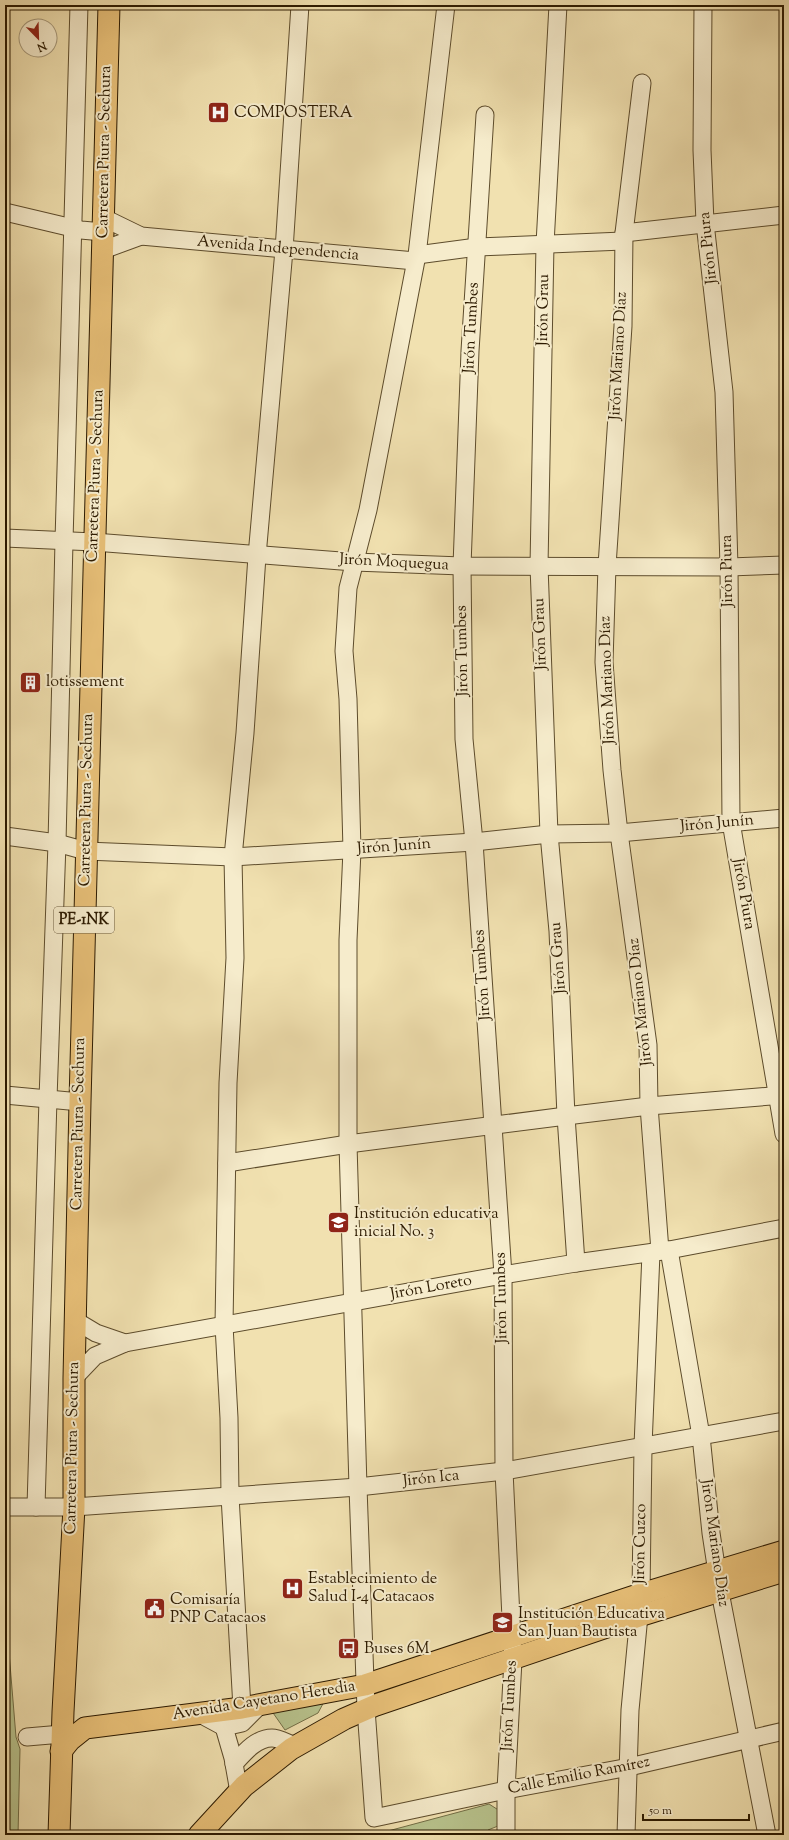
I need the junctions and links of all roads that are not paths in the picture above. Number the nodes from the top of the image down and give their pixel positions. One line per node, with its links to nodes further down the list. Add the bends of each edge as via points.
1 (79, 5): 12 (street)
2 (109, 5): 13 (main road, Carretera Piura - Sechura / PE-1NK)
3 (300, 5): 18 (street)
4 (446, 5): 19 (street)
5 (558, 5): 16 (street, Jirón Grau)
6 (703, 5): 11 (street, Jirón Piura, via 702,150)
7 (642, 83): 15 (street, Jirón Mariano Díaz)
8 (485, 115): 17 (street, Jirón Tumbes)
9 (5, 212): 12 (street)
10 (784, 215): 11 (street, Avenida Independencia)
11 (705, 223): 15 (street, Avenida Independencia); 29 (street, Jirón Piura, via 724,392)
12 (72, 228): 13 (street); 21 (street)
13 (103, 233): 14 (street, Avenida Independencia); 14 (street, Avenida Independencia); 22 (main road, Carretera Piura - Sechura / PE-1NK)
14 (141, 236): 18 (street, Avenida Independencia)
15 (623, 237): 16 (street, Avenida Independencia); 28 (street, Jirón Mariano Díaz, via 623,326)
16 (546, 244): 17 (street, Avenida Independencia); 27 (street, Jirón Grau)
17 (477, 247): 19 (street, Avenida Independencia); 26 (street, Jirón Tumbes, via 470,351)
18 (284, 250): 19 (street, Avenida Independencia); 23 (street)
19 (416, 258): 24 (street, via 368,510)
20 (5, 538): 21 (street, Jirón Moquegua)
21 (64, 541): 22 (street, Jirón Moquegua); 36 (street)
22 (94, 542): 23 (street, Jirón Moquegua); 38 (main road, Carretera Piura - Sechura / PE-1NK)
23 (257, 556): 24 (street, Jirón Moquegua); 39 (street, via 245,733)
24 (354, 562): 26 (street, Jirón Moquegua); 37 (street, via 348,588 344,651 348,700)
25 (784, 565): 29 (street, Jirón Moquegua)
26 (462, 566): 27 (street, Jirón Moquegua); 35 (street, Jirón Tumbes, via 464,739)
27 (539, 566): 28 (street, Jirón Moquegua); 33 (street, Jirón Grau)
28 (607, 566): 29 (street, Jirón Moquegua); 32 (street, Jirón Mariano Díaz, via 604,662)
29 (729, 567): 31 (street, Jirón Piura)
30 (784, 818): 31 (street, Jirón Junín)
31 (731, 822): 32 (street, Jirón Junín); 41 (street, Jirón Piura)
32 (619, 833): 33 (street, Jirón Junín); 44 (street, Jirón Mariano Díaz, via 648,1045)
33 (549, 834): 35 (street, Jirón Junín); 45 (street, Jirón Grau, via 558,939)
34 (5, 836): 36 (street, Jirón Junín)
35 (474, 842): 37 (street, Jirón Junín); 46 (street, Jirón Tumbes)
36 (57, 843): 38 (street, Jirón Junín); 42 (street)
37 (352, 850): 39 (street, Jirón Junín); 48 (street, via 348,940)
38 (86, 851): 39 (street, Jirón Junín); 43 (main road, Carretera Piura - Sechura / PE-1NK)
39 (233, 857): 49 (street, via 235,958 228,1083)
40 (5, 1095): 42 (street)
41 (781, 1095): 44 (street); 47 (street, Jirón Piura)
42 (48, 1099): 43 (street); 66 (street)
43 (80, 1102): 55 (main road, Carretera Piura - Sechura / PE-1NK)
44 (649, 1106): 45 (street); 51 (street, Jirón Mariano Díaz)
45 (566, 1116): 46 (street); 52 (street, Jirón Grau)
46 (493, 1125): 48 (street); 53 (street, Jirón Tumbes)
47 (784, 1134)
48 (348, 1144): 49 (street); 54 (street)
49 (227, 1163): 56 (street)
50 (784, 1228): 51 (street, Jirón Loreto)
51 (660, 1251): 52 (street, Jirón Loreto); 60 (street, Jirón Mariano Díaz); 61 (street, Jirón Cuzco)
52 (576, 1263): 53 (street, Jirón Loreto)
53 (503, 1275): 54 (street, Jirón Loreto); 62 (street, Jirón Tumbes)
54 (353, 1302): 56 (street, Jirón Loreto); 63 (street)
55 (76, 1321): 57 (street, Jirón Loreto, via 96,1333); 58 (main road, Carretera Piura - Sechura / PE-1NK)
56 (224, 1324): 57 (street, Jirón Loreto); 64 (street)
57 (125, 1343): 58 (street, Jirón Loreto, via 95,1356)
58 (74, 1378): 67 (main road, Carretera Piura - Sechura / PE-1NK)
59 (784, 1421): 60 (street, Jirón Ica)
60 (701, 1436): 61 (street, Jirón Ica); 70 (street, Jirón Mariano Díaz)
61 (643, 1446): 62 (street, Jirón Ica); 71 (street, Jirón Cuzco)
62 (504, 1471): 63 (street, Jirón Ica); 73 (street, Jirón Tumbes)
63 (358, 1487): 64 (street, Jirón Ica); 75 (street)
64 (230, 1496): 67 (street, Jirón Ica); 76 (street)
65 (5, 1507): 66 (street, Jirón Ica)
66 (36, 1507): 67 (street, Jirón Ica)
67 (74, 1507): 78 (main road, Carretera Piura - Sechura / PE-1NK)
68 (784, 1551): 70 (main road, Avenida Cayetano Heredia)
69 (784, 1571): 70 (main road, Avenida Cayetano Heredia)
70 (719, 1582): 71 (main road, Avenida Cayetano Heredia); 72 (main road, Avenida Cayetano Heredia); 84 (street, Jirón Mariano Díaz)
71 (641, 1594): 72 (street, Jirón Cuzco); 73 (main road, Avenida Cayetano Heredia)
72 (639, 1616): 74 (main road, Avenida Cayetano Heredia); 88 (street, Jirón Cuzco, via 630,1710)
73 (512, 1636): 74 (street, Jirón Tumbes); 75 (main road, Avenida Cayetano Heredia)
74 (513, 1660): 77 (main road, Avenida Cayetano Heredia); 89 (street, Jirón Tumbes)
75 (365, 1684): 76 (main road, Avenida Cayetano Heredia); 77 (street)
76 (251, 1706): 79 (main road, Avenida Cayetano Heredia); 80 (street, via 242,1723)
77 (366, 1709): 86 (main road, Avenida Cayetano Heredia); 89 (street, Calle Emilio Ramírez, via 374,1818)
78 (63, 1712): 81 (main road, via 73,1722); 85 (main road, Carretera Piura - Sechura / PE-1NK)
79 (198, 1712): 80 (street); 81 (main road, Avenida Cayetano Heredia)
80 (224, 1727): 87 (street)
81 (85, 1728): 85 (main road)
82 (784, 1731): 84 (street, Calle Emilio Ramírez)
83 (27, 1737): 85 (street)
84 (750, 1740): 88 (street, Calle Emilio Ramírez); 95 (street, Jirón Mariano Díaz)
85 (62, 1743): 91 (main road, Carretera Piura - Sechura / PE-1NK)
86 (296, 1746): 87 (street, via 273,1738 263,1739 246,1751); 90 (main road, Avenida Cayetano Heredia)
87 (234, 1764): 90 (street)
88 (630, 1767): 89 (street, Calle Emilio Ramírez); 94 (street, Jirón Cuzco)
89 (506, 1790): 93 (street, Jirón Tumbes)
90 (239, 1792): 92 (main road, Avenida Cayetano Heredia)
91 (59, 1835)
92 (199, 1835)
93 (506, 1835)
94 (626, 1835)
95 (768, 1835)

